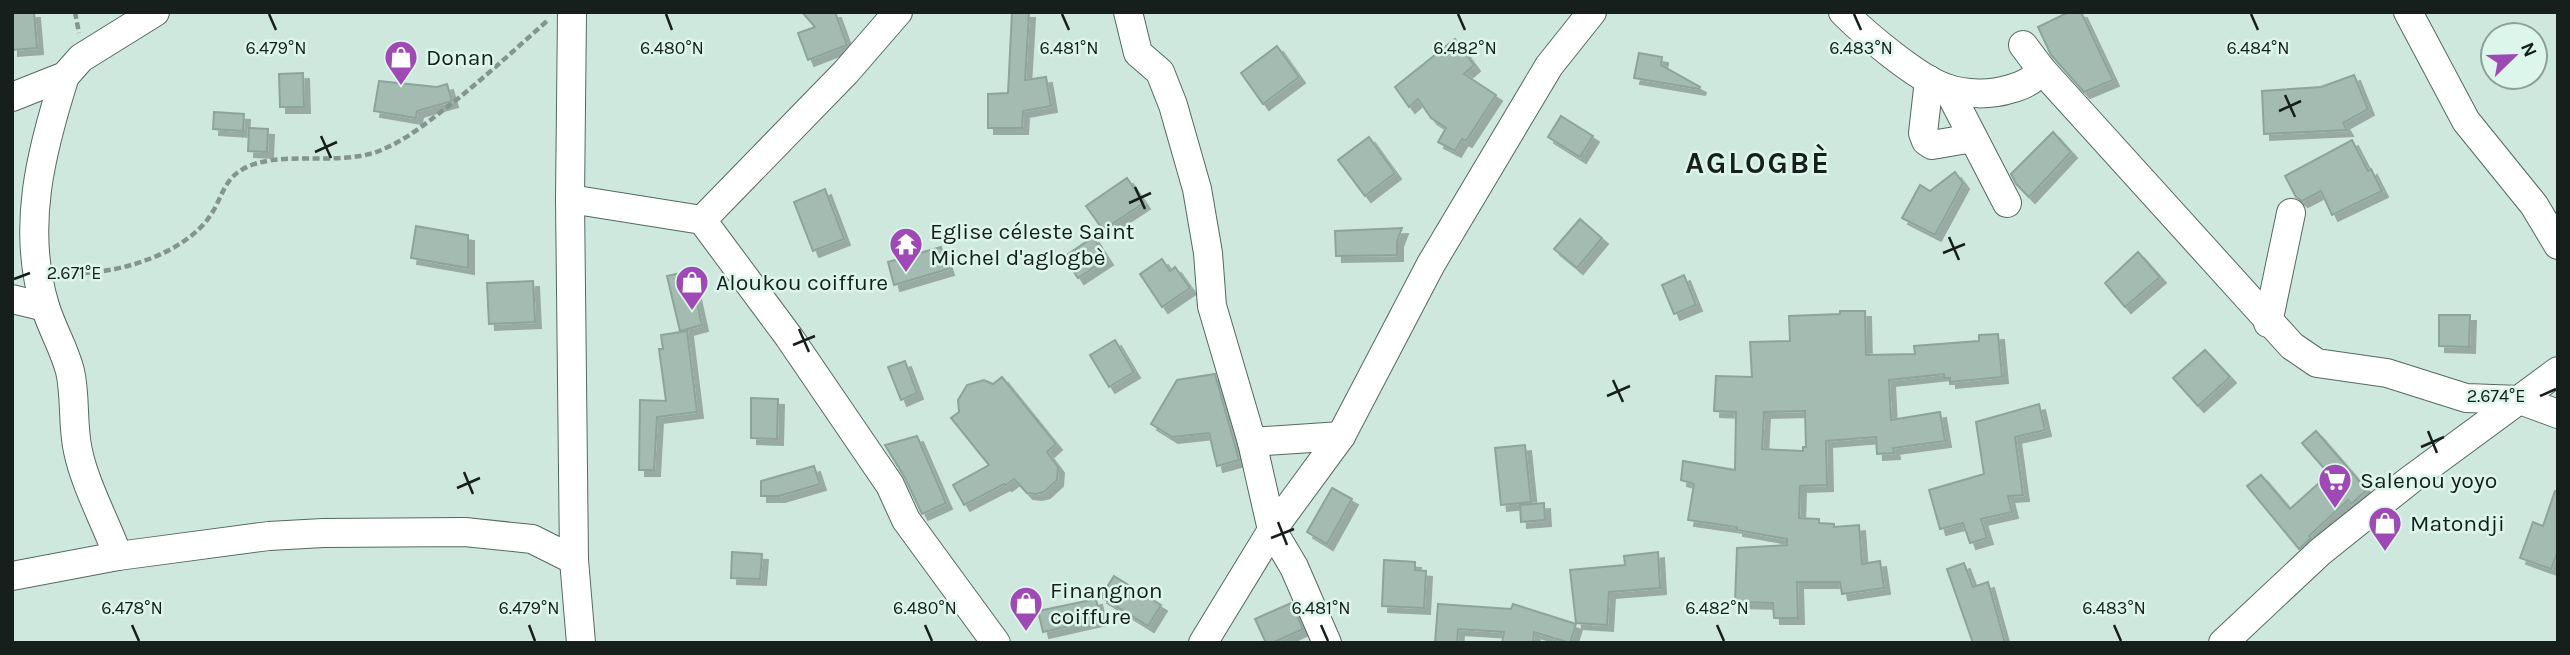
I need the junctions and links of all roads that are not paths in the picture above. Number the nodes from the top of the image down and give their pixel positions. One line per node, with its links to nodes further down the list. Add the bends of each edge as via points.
1 (155, 12): 10 (street, via 80,58)
2 (572, 12): 14 (street)
3 (898, 12): 17 (street)
4 (1128, 12): 26 (street, via 1138,53 1160,72 1173,105 1203,217 1212,306)
5 (1592, 12): 25 (street, via 1549,66 1431,264)
6 (1843, 12): 11 (street)
7 (2408, 12): 18 (street, via 2466,121 2533,205)
8 (2023, 45): 9 (street)
9 (2041, 69): 11 (street, via 2023,85 2008,90 1986,93); 21 (street)
10 (65, 76): 12 (street); 20 (street, via 38,177 32,241)
11 (1938, 85): 13 (street); 13 (street, via 1923,133 1926,141 1932,145)
12 (12, 97)
13 (1973, 138): 15 (street)
14 (570, 199): 17 (street); 29 (street)
15 (2007, 203)
16 (2291, 213): 21 (street)
17 (702, 220): 32 (street, via 789,337 890,485 906,520)
18 (2558, 245)
19 (12, 299): 20 (street)
20 (45, 307): 28 (street, via 70,373 78,451)
21 (2269, 323): 23 (street, via 2318,363 2387,373 2466,398)
22 (2558, 371): 23 (street)
23 (2520, 400): 24 (street); 35 (street, via 2320,552)
24 (2558, 414)
25 (1341, 436): 26 (street); 27 (street)
26 (1252, 442): 27 (street)
27 (1272, 530): 33 (street); 34 (street, via 1294,567)
28 (118, 556): 29 (street, via 269,536 465,531 532,540); 30 (street)
29 (574, 560): 31 (street)
30 (12, 576)
31 (581, 643)
32 (996, 643)
33 (1203, 643)
34 (1327, 643)
35 (2222, 643)

